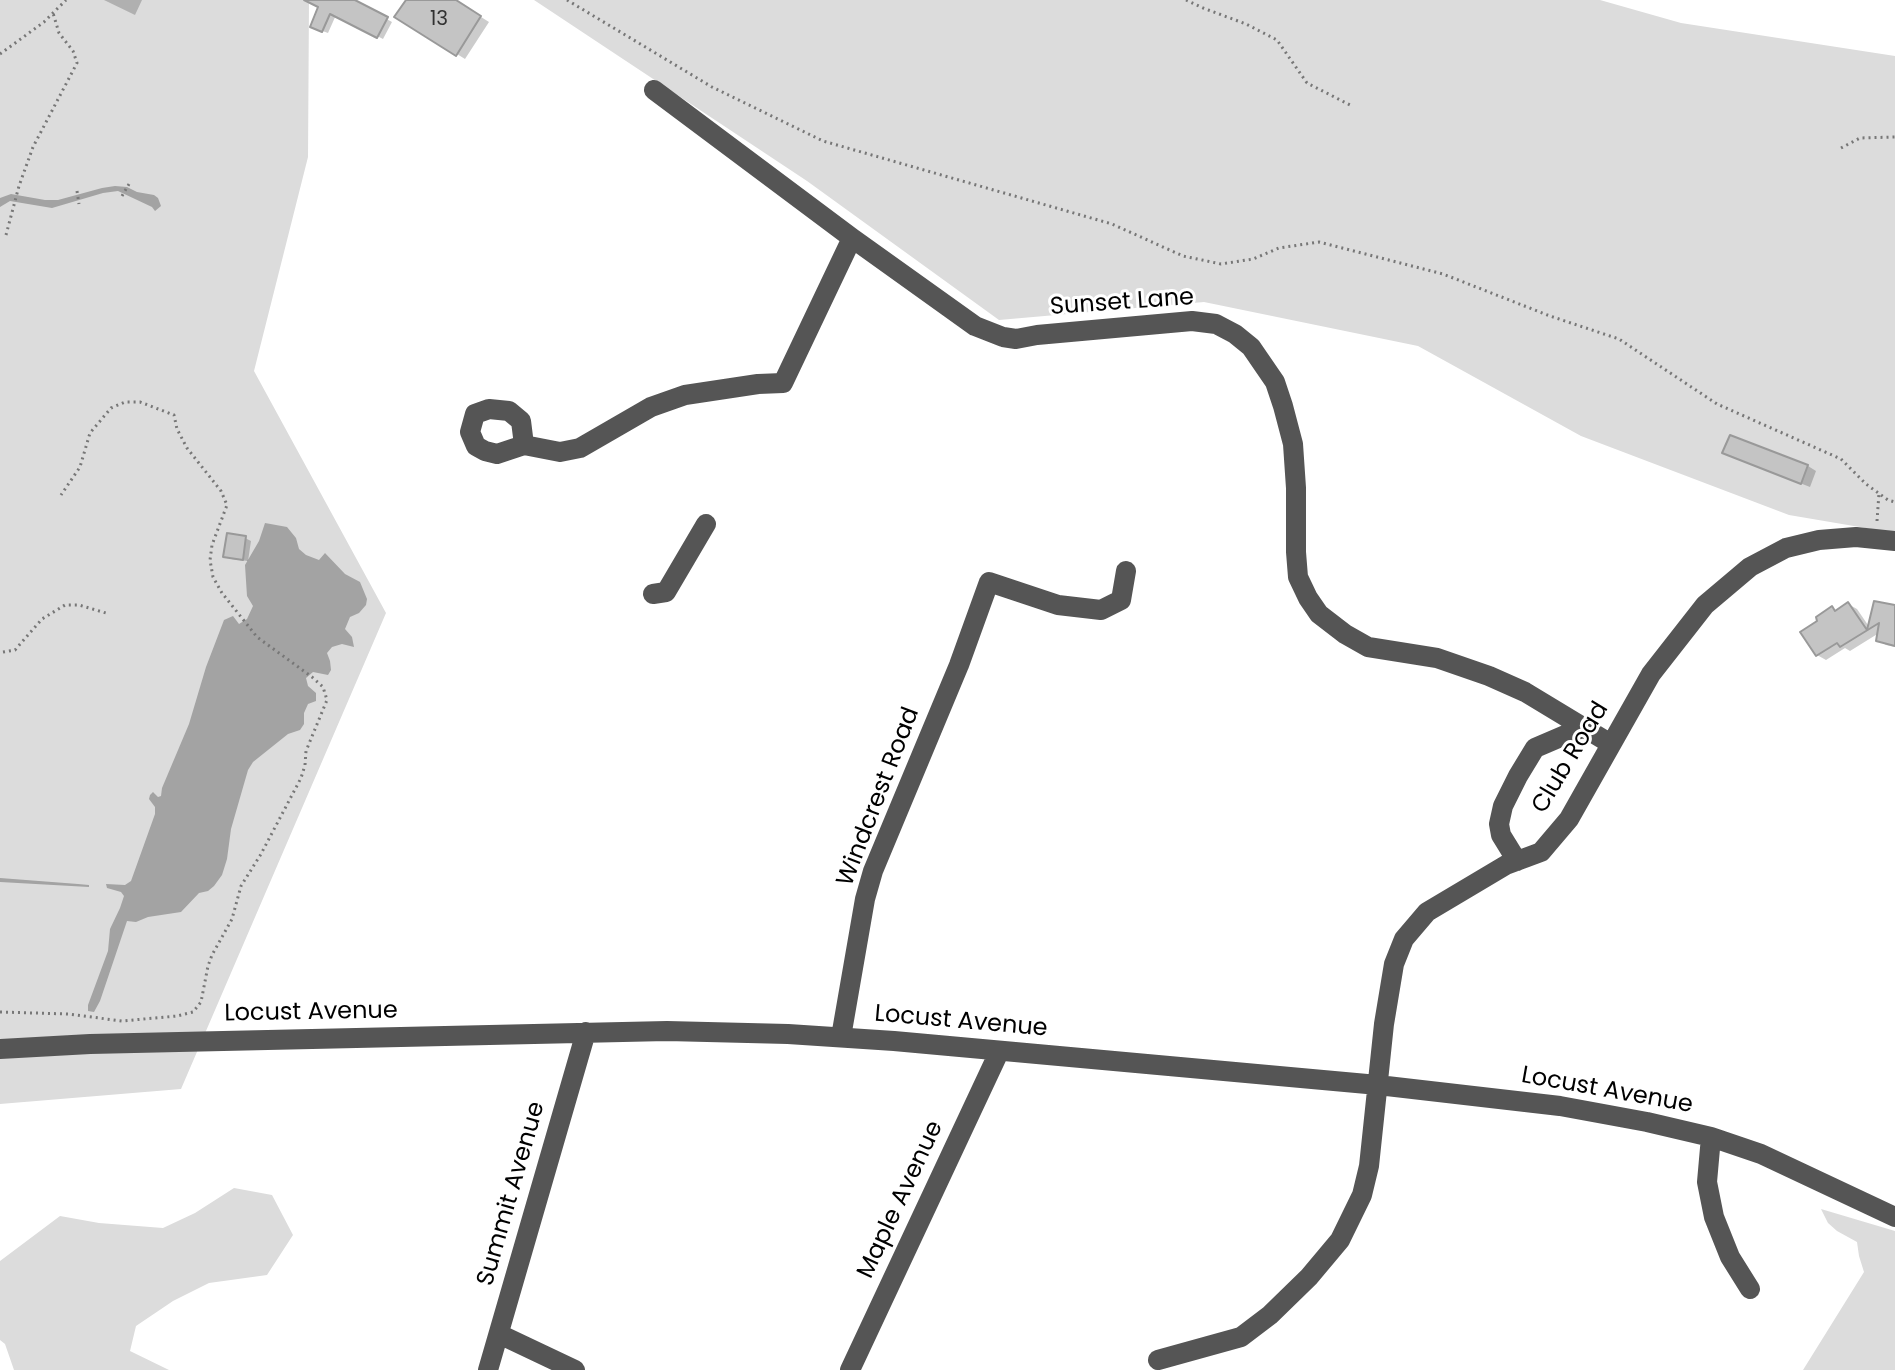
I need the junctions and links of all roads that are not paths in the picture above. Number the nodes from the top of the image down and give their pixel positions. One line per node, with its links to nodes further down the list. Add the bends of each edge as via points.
1 (654, 90): 2 (street, Sunset Lane)
2 (852, 238): 3 (street, via 783,383 685,395 651,407 580,448 560,452); 8 (street, Sunset Lane, via 975,326 1003,337 1192,321 1216,324 1235,334 1275,382 1283,406 1293,444 1298,577 1319,614 1368,647 1437,658 1489,676)
3 (524, 445)
4 (706, 524): 7 (street, via 666,592)
5 (1886, 540): 9 (street, Club Road, via 1819,540 1786,548 1750,567 1705,605 1651,674)
6 (1126, 571): 12 (street, Windcrest Road, via 1121,600 1101,610 1058,605 989,582 873,871)
7 (653, 594)
8 (1584, 727): 9 (street, Sunset Lane); 10 (street, via 1535,748 1503,806 1501,835)
9 (1611, 744): 10 (street, Club Road, via 1569,819 1541,852)
10 (1517, 861): 15 (street, Club Road, via 1427,912 1404,939 1394,964)
11 (586, 1032): 12 (street, Locust Avenue); 13 (street, Locust Avenue); 19 (street, Summit Avenue)
12 (841, 1037): 14 (street, Locust Avenue)
13 (0, 1049)
14 (999, 1052): 15 (street, Locust Avenue); 23 (street, Maple Avenue)
15 (1378, 1085): 16 (street, Locust Avenue, via 1560,1106); 20 (street, Club Road, via 1362,1195 1340,1240 1309,1277 1241,1337)
16 (1711, 1137): 17 (street, Locust Avenue, via 1761,1154); 18 (street, via 1707,1182 1714,1217)
17 (1895, 1217)
18 (1750, 1289)
19 (499, 1334): 21 (street, Summit Avenue); 22 (street)
20 (1158, 1360)
21 (488, 1370)
22 (575, 1370)
23 (850, 1370)

